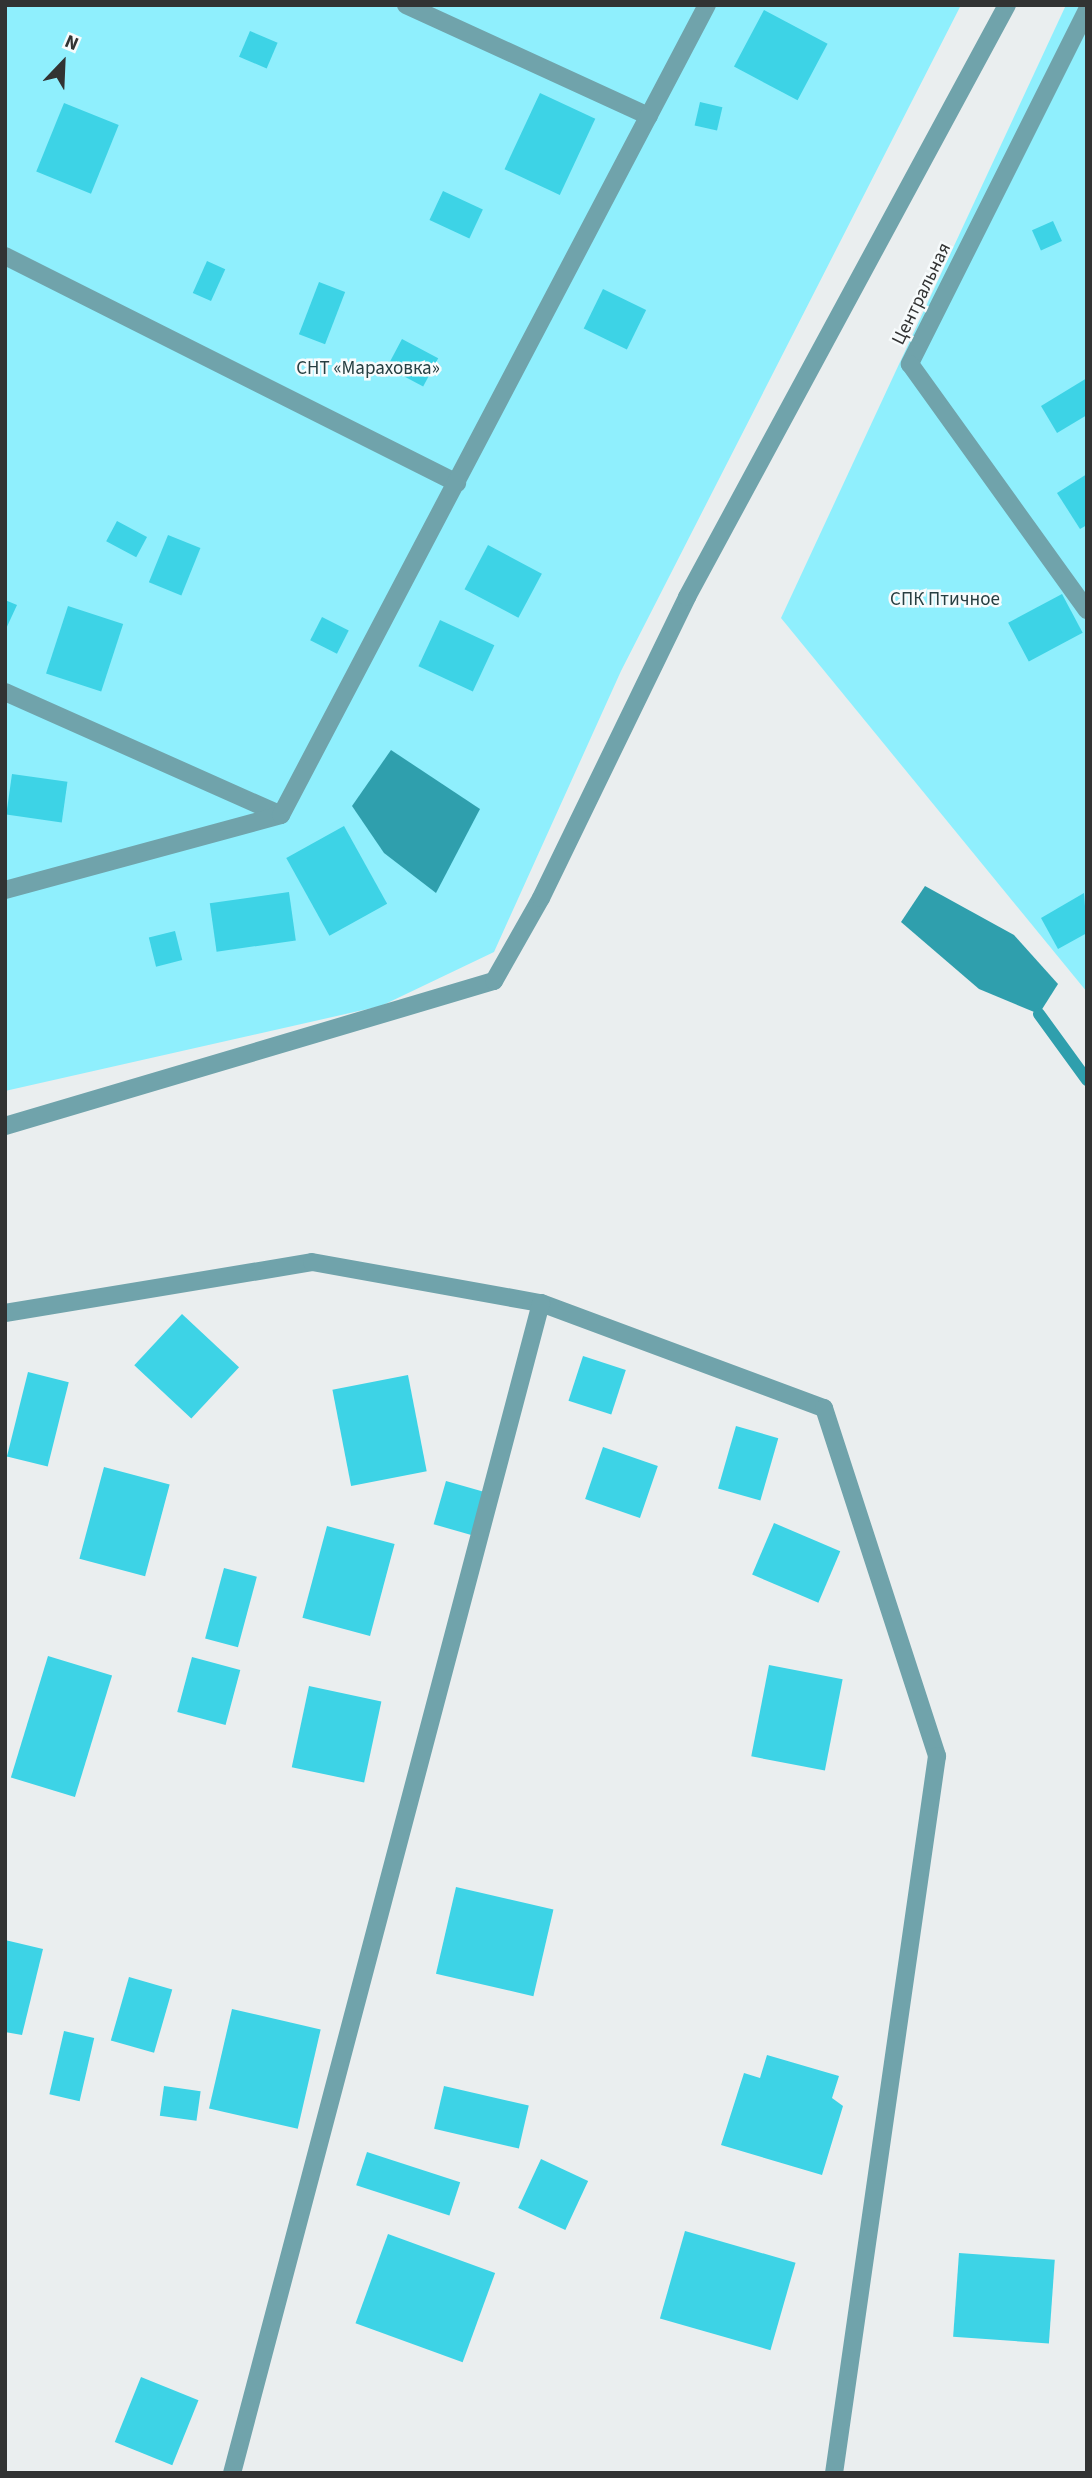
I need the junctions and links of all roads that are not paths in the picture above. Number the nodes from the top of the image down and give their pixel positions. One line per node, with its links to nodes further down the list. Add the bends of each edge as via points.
1 (406, 5): 5 (street)
2 (707, 5): 5 (street)
3 (1006, 5): 12 (street, via 687,597 541,898 494,981)
4 (1087, 10): 8 (street, Центральная, via 910,364)
5 (649, 116): 7 (street)
6 (5, 256): 7 (street)
7 (457, 483): 10 (street)
8 (1087, 610)
9 (5, 692): 10 (street)
10 (281, 815): 11 (street)
11 (5, 890)
12 (5, 1126)
13 (541, 1303): 14 (street, via 312,1262); 15 (street); 16 (street, via 824,1408 937,1756)
14 (5, 1313)
15 (232, 2473)
16 (834, 2473)

